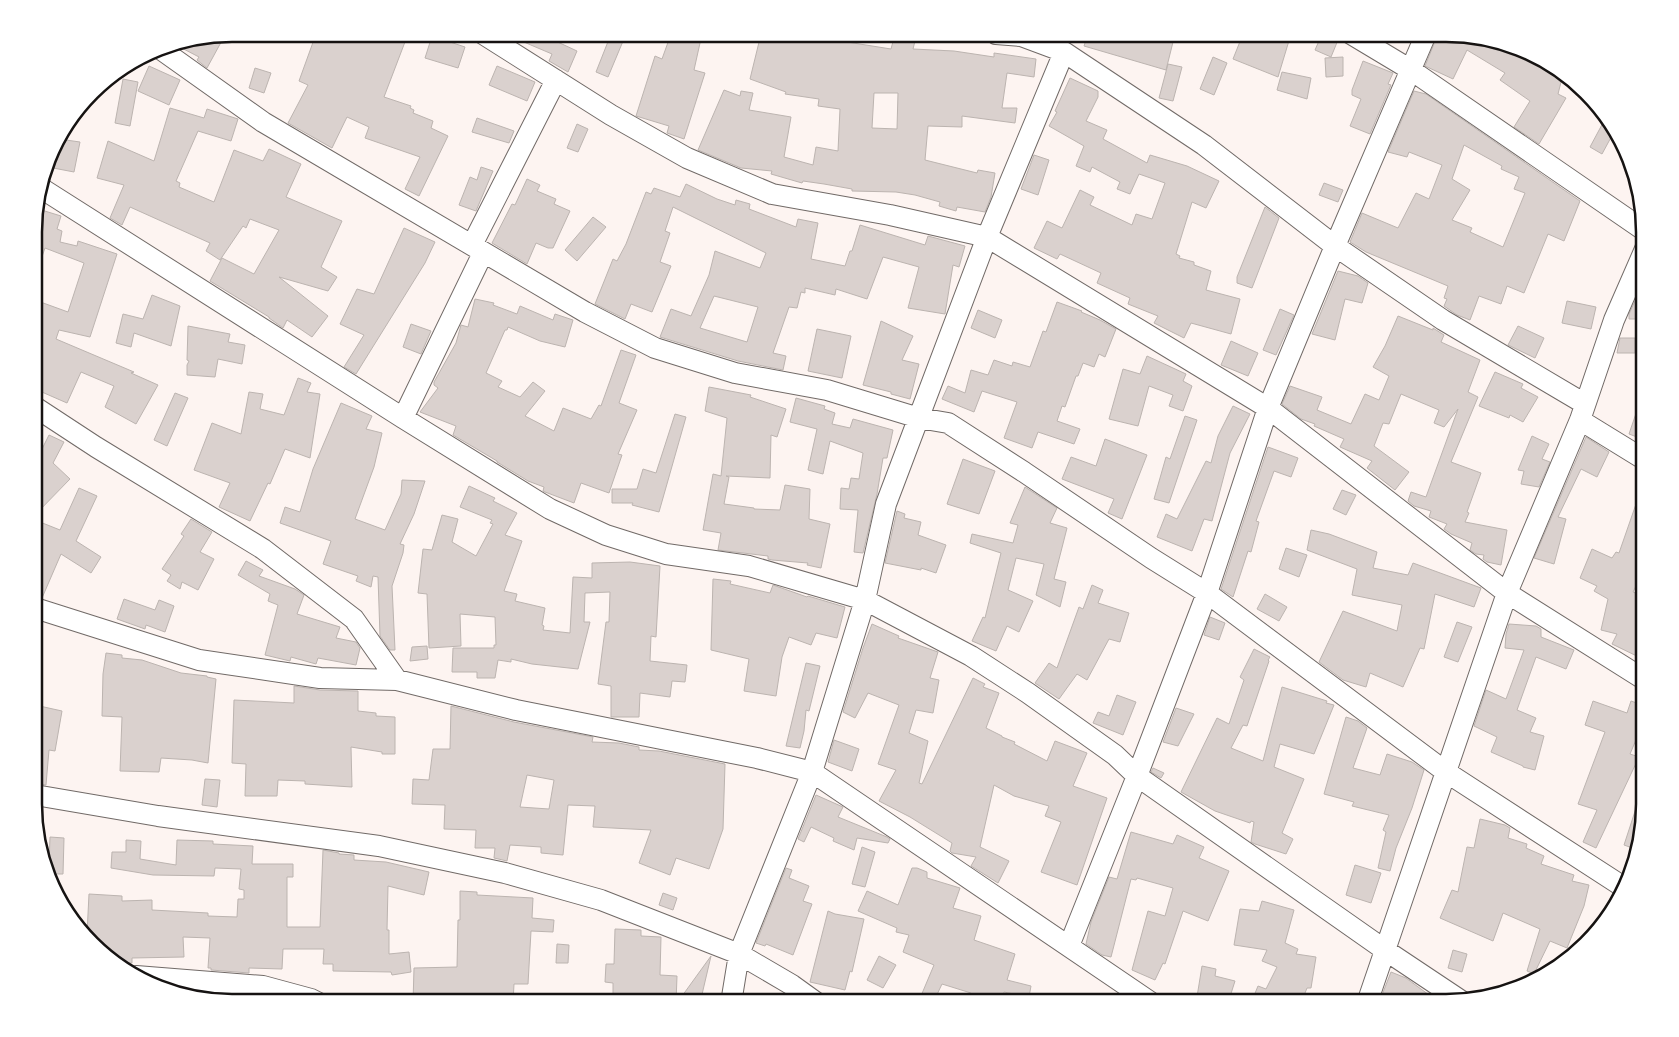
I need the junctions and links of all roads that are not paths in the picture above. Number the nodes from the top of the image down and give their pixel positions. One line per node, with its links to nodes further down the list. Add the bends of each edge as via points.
1 (495, 42): 8 (street)
2 (1037, 42): 5 (street)
3 (1364, 42): 7 (street)
4 (1423, 42): 7 (street)
5 (1064, 52): 11 (street); 12 (street, via 1204,145)
6 (170, 54): 13 (street, via 263,122)
7 (1411, 70): 10 (street); 12 (street)
8 (556, 80): 11 (street, via 687,158 772,194 890,214); 13 (street)
9 (47, 192): 18 (street)
10 (1636, 225)
11 (987, 237): 15 (street); 19 (street)
12 (1334, 246): 15 (street); 17 (street)
13 (478, 249): 18 (street); 19 (street, via 585,312 655,348 735,373 828,390)
14 (1636, 270): 17 (street, via 1614,320)
15 (1268, 408): 21 (street); 22 (street)
16 (42, 411): 26 (street, via 263,549 354,619)
17 (1582, 412): 20 (street); 22 (street)
18 (403, 418): 23 (street, via 550,509 606,535 666,554 749,566)
19 (919, 418): 21 (street, via 948,423); 23 (street, via 886,504)
20 (1636, 453)
21 (1207, 592): 28 (street); 29 (street)
22 (1507, 593): 25 (street); 28 (street)
23 (865, 600): 27 (street); 29 (street, via 971,656 1028,692 1115,755)
24 (42, 610): 26 (street, via 199,660 320,678)
25 (1636, 674)
26 (397, 680): 27 (street, via 516,710)
27 (812, 772): 32 (street); 34 (street)
28 (1446, 772): 31 (street); 33 (street)
29 (1137, 776): 32 (street); 33 (street)
30 (42, 796): 34 (street, via 158,816 379,846 504,873 600,900)
31 (1619, 884)
32 (1069, 946): 39 (street)
33 (1385, 950): 40 (street); 41 (street)
34 (739, 954): 37 (street); 38 (street)
35 (154, 977): 36 (street, via 263,986)
36 (293, 994)
37 (732, 994)
38 (804, 994)
39 (1139, 994)
40 (1370, 994)
41 (1451, 994)

